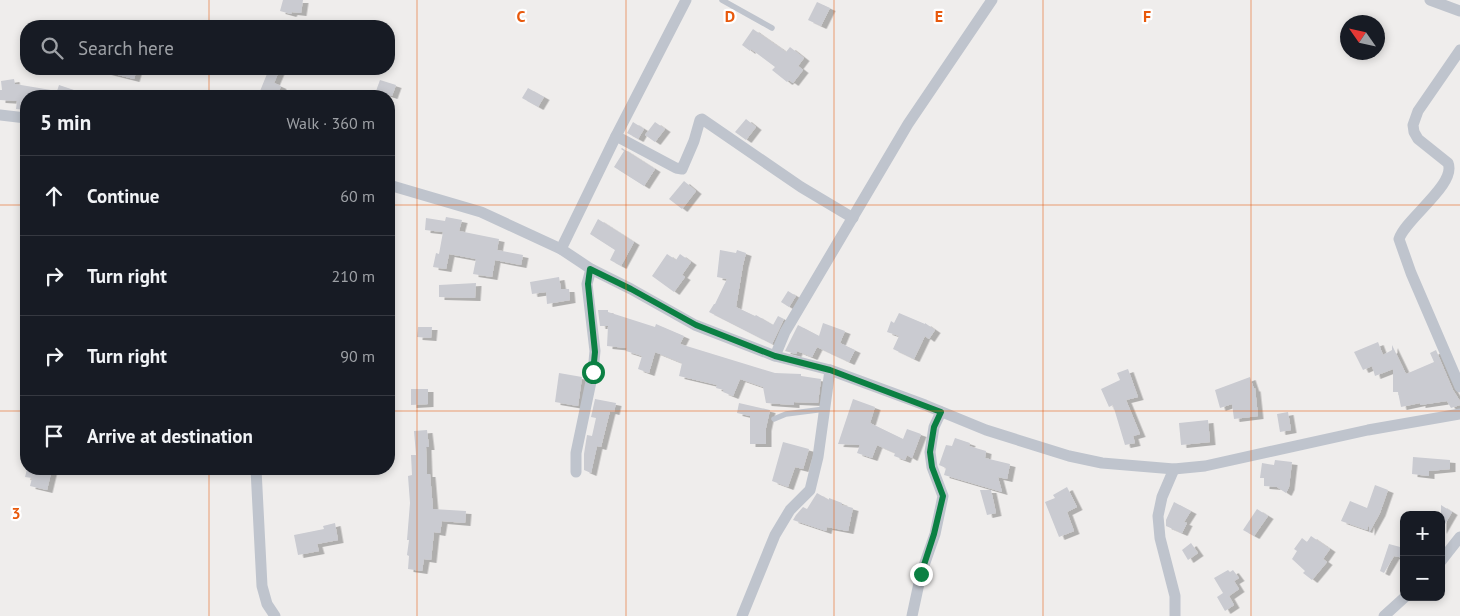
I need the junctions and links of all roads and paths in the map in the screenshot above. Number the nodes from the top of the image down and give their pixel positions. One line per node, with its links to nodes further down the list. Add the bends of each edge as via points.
1 (686, 0): 10 (street)
2 (722, 0): 6 (lane)
3 (992, 0): 12 (street, via 908,124)
4 (1430, 0): 5 (street)
5 (1460, 11)
6 (772, 28)
7 (1460, 50): 17 (street, via 1418,111 1413,125 1418,139 1448,164 1449,172 1399,239)
8 (0, 115): 9 (street)
9 (20, 117)
10 (616, 136): 12 (street, via 682,169 702,119); 13 (street)
11 (395, 187): 13 (street, via 480,212)
12 (852, 218): 15 (street, via 785,332)
13 (561, 249): 14 (street)
14 (590, 269): 15 (street, via 696,325); 23 (street, via 588,284 595,352 576,453)
15 (775, 356): 16 (street)
16 (830, 370): 18 (street); 19 (street)
17 (1460, 387)
18 (825, 409): 21 (lane, via 786,414); 29 (street, via 810,490 790,510 775,535)
19 (941, 412): 22 (street, via 1069,456 1102,463); 30 (street, via 934,427 930,452 943,496)
20 (1460, 414): 22 (street, via 1368,430 1205,466)
21 (774, 419)
22 (1174, 469): 31 (street, via 1158,516 1160,538 1175,596)
23 (576, 472)
24 (256, 475): 28 (street, via 262,586 267,604)
25 (1459, 541): 26 (street)
26 (1445, 557)
27 (1401, 601): 32 (street)
28 (275, 616)
29 (742, 616)
30 (912, 616)
31 (1175, 616)
32 (1384, 616)

